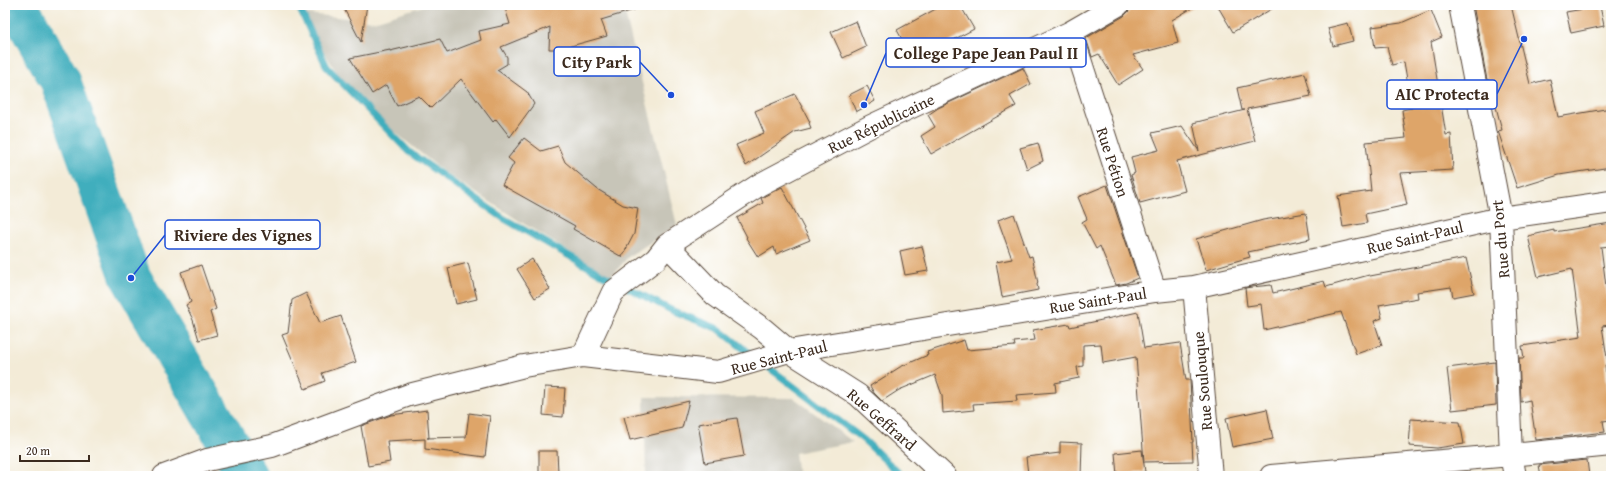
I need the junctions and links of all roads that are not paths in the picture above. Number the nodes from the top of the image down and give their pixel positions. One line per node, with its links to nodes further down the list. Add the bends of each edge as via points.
1 (1118, 5): 3 (street, Rue Républicaine)
2 (1460, 5): 5 (street, Rue du Port)
3 (1071, 32): 6 (street, Rue Républicaine, via 871,126 759,185); 8 (street, Rue Pétion)
4 (1611, 202): 5 (street, Rue Saint-Paul)
5 (1501, 218): 7 (street, Rue Saint-Paul); 12 (street, Rue du Port)
6 (662, 252): 9 (street, Rue Geffrard); 10 (street, Rue Républicaine, via 613,292)
7 (1194, 287): 8 (street, Rue Saint-Paul); 15 (street, Rue Soulouque)
8 (1155, 291): 9 (street, Rue Saint-Paul)
9 (789, 351): 10 (street, Rue Saint-Paul, via 718,372); 14 (street, Rue Geffrard, via 858,395)
10 (583, 356): 13 (street, Rue Saint-Paul, via 524,366 409,395 272,446 207,460)
11 (1611, 444): 12 (street)
12 (1511, 455): 16 (street); 17 (street, Rue du Port)
13 (164, 476)
14 (945, 476)
15 (1211, 476)
16 (1271, 476)
17 (1515, 476)

